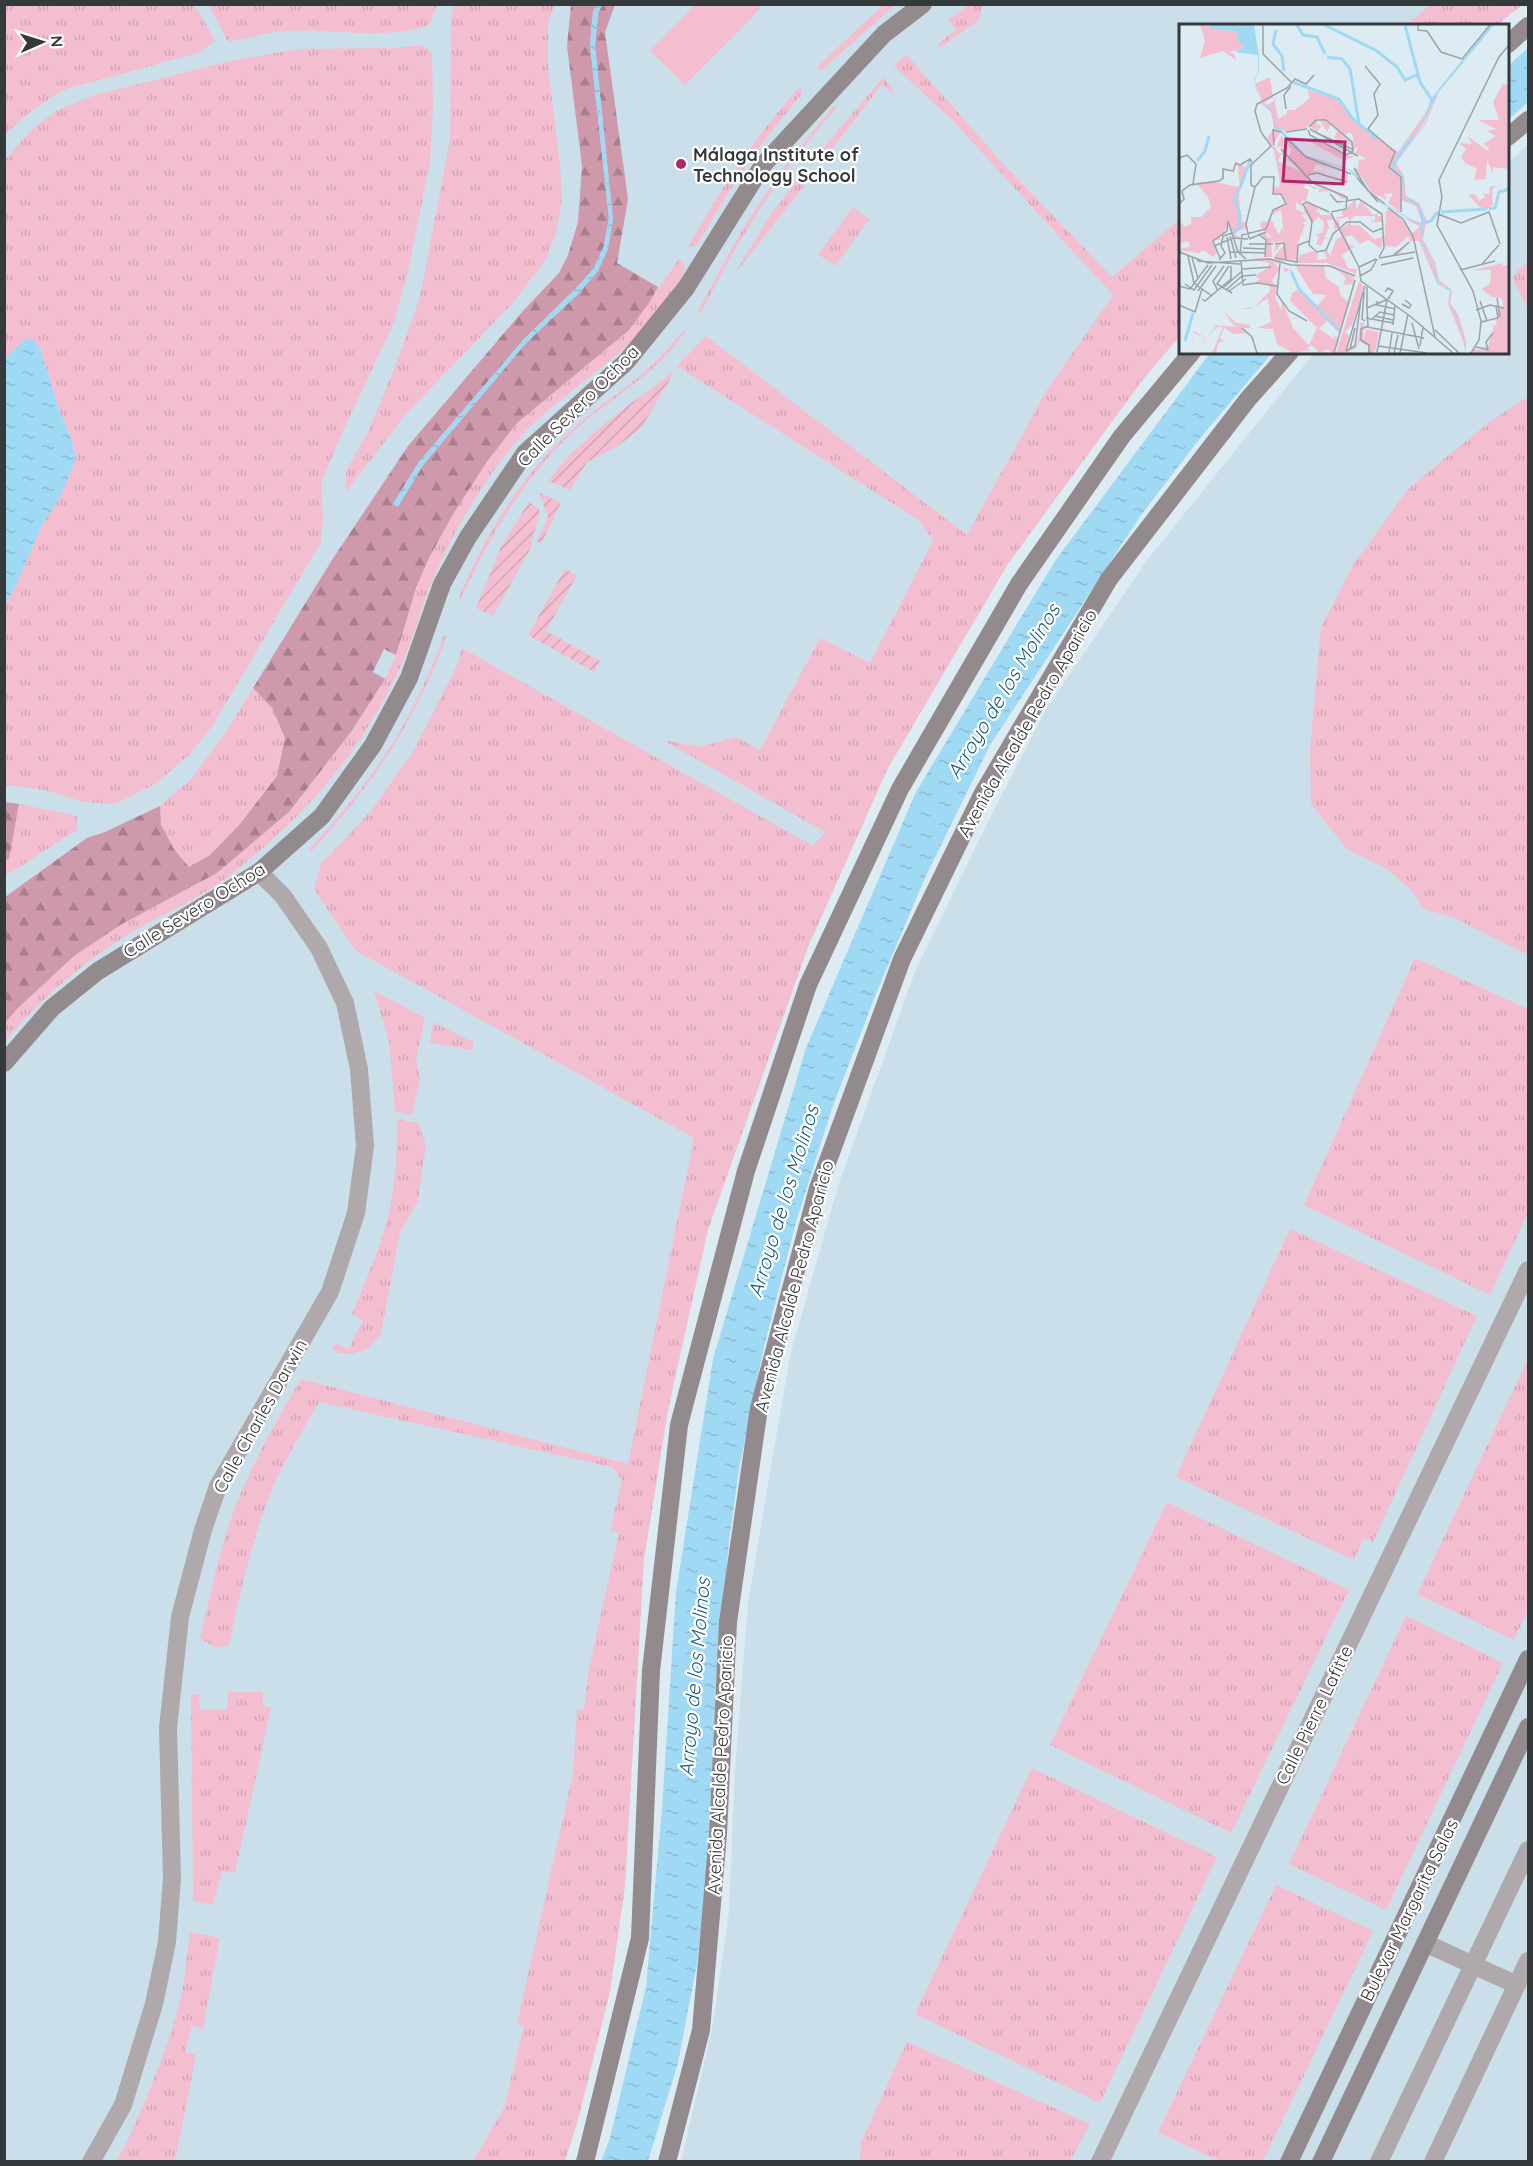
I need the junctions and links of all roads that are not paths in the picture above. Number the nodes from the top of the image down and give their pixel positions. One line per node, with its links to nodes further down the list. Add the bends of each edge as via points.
1 (923, 4): 8 (street, Calle Severo Ochoa, via 885,34 763,165 686,288 626,362 525,453 468,537 442,584 409,678 373,746 322,816)
2 (1528, 26): 3 (street)
3 (1509, 43)
4 (1528, 120): 5 (street)
5 (1509, 136)
6 (1190, 354): 19 (street, via 1122,436 1019,584 900,789 808,985 746,1171 679,1425 651,1671 640,1938)
7 (1288, 354): 20 (street, Avenida Alcalde Pedro Aparicio, via 1248,399 1109,579 983,793 902,959 818,1188 759,1408 728,1622 718,1834 701,2030)
8 (259, 872): 9 (street, Calle Severo Ochoa, via 98,971 52,1008); 18 (street, Calle Charles Darwin, via 283,896 319,948 345,1003 359,1069 364,1157 356,1213 330,1292 219,1486 180,1617 168,1728 172,1878 167,1942 154,2004 123,2105)
9 (4, 1063)
10 (1528, 1270): 21 (street, Calle Pierre Lafitte)
11 (1528, 1659): 22 (street, Bulevar Margarita Salas)
12 (1528, 1727): 14 (street, Bulevar Margarita Salas)
13 (1528, 1850): 16 (street)
14 (1425, 1943): 16 (street); 23 (street, Bulevar Margarita Salas)
15 (1528, 1961): 17 (street)
16 (1474, 1965): 17 (street); 24 (street)
17 (1517, 1984): 25 (street)
18 (91, 2162)
19 (585, 2162)
20 (667, 2162)
21 (1100, 2162)
22 (1289, 2162)
23 (1321, 2162)
24 (1379, 2162)
25 (1433, 2162)

